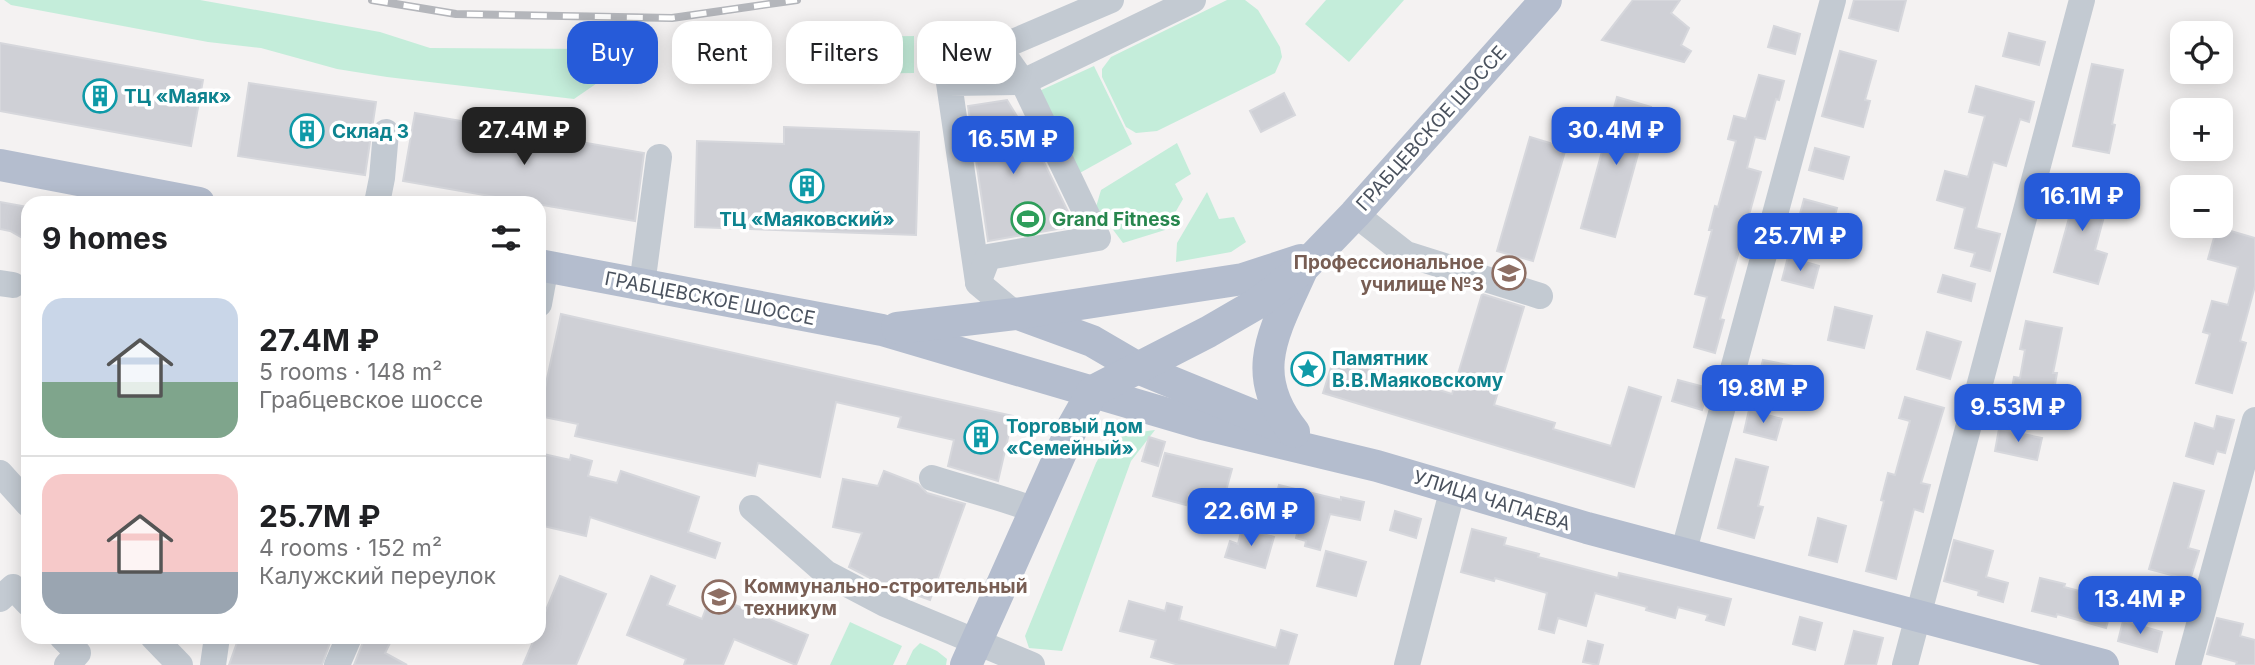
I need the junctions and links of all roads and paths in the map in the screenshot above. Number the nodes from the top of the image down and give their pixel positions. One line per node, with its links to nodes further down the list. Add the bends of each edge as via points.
1 (1111, 0): 6 (street, via 999,48)
2 (1193, 0): 6 (street)
3 (1546, 0): 12 (main road, ГРАБЦЕВСКОЕ ШОССЕ)
4 (1833, 0): 31 (street)
5 (2082, 0): 34 (street)
6 (1023, 82): 15 (street, via 949,83); 15 (street, via 1098,238 988,257)
7 (386, 132): 11 (street)
8 (659, 157): 16 (street)
9 (0, 165): 10 (main road)
10 (162, 196)
11 (378, 196)
12 (1355, 214): 13 (main road, ГРАБЦЕВСКОЕ ШОССЕ); 17 (street, via 1406,254)
13 (1309, 262): 18 (main road, ГРАБЦЕВСКОЕ ШОССЕ, via 1243,279); 20 (main road, via 1258,303); 23 (main road, via 1268,352 1269,389)
14 (546, 267): 16 (main road, ГРАБЦЕВСКОЕ ШОССЕ)
15 (978, 283): 18 (street)
16 (642, 285): 19 (main road, ГРАБЦЕВСКОЕ ШОССЕ)
17 (1540, 296)
18 (1015, 314): 19 (main road, ГРАБЦЕВСКОЕ ШОССЕ); 20 (main road, via 1092,341)
19 (882, 330): 21 (main road, УЛИЦА ЧАПАЕВА)
20 (1140, 369): 21 (main road); 23 (main road)
21 (1093, 391): 24 (main road, УЛИЦА ЧАПАЕВА, via 1202,424); 30 (main road)
22 (2255, 420): 48 (street)
23 (1294, 432): 24 (main road)
24 (1377, 466): 27 (main road, УЛИЦА ЧАПАЕВА)
25 (0, 473): 28 (street)
26 (932, 478): 30 (street)
27 (1453, 488): 31 (main road, УЛИЦА ЧАПАЕВА); 45 (street)
28 (21, 496)
29 (752, 508): 39 (street, via 826,573)
30 (1034, 510): 39 (main road)
31 (1683, 554): 34 (main road, УЛИЦА ЧАПАЕВА)
32 (21, 596): 33 (street, via 13,587)
33 (0, 600)
34 (1918, 616): 46 (street); 47 (main road, УЛИЦА ЧАПАЕВА)
35 (69, 644): 40 (street, via 78,653)
36 (160, 644): 41 (street)
37 (216, 644): 42 (street)
38 (346, 644): 43 (street)
39 (971, 653): 44 (street)
40 (67, 665)
41 (180, 665)
42 (213, 665)
43 (337, 665)
44 (1032, 665)
45 (1406, 665)
46 (1905, 665)
47 (2103, 665)
48 (2188, 665)

